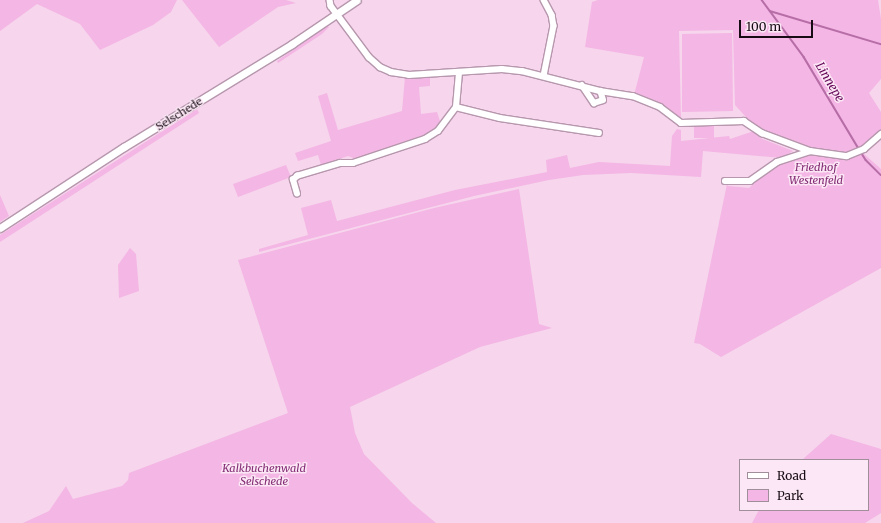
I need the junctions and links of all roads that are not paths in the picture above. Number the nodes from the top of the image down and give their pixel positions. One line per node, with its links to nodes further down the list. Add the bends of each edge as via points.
1 (330, 0): 4 (street)
2 (357, 0): 4 (street, Selschede)
3 (544, 0): 6 (street, via 551,11 554,26)
4 (337, 14): 5 (street, via 359,46 380,67 409,75); 15 (street, Selschede)
5 (459, 73): 6 (street, via 502,69); 9 (street)
6 (544, 76): 7 (street)
7 (582, 85): 8 (street); 8 (street, via 594,103 603,100)
8 (600, 91): 12 (street, via 633,96 660,107 681,123 744,121 762,133)
9 (456, 107): 10 (street, via 500,118); 14 (street, via 438,131 425,138 353,163 340,163 297,176 293,180)
10 (599, 133)
11 (881, 134): 12 (street, via 856,153 840,156)
12 (810, 151): 13 (street, via 777,162 750,181)
13 (725, 181)
14 (297, 194)
15 (0, 228)

